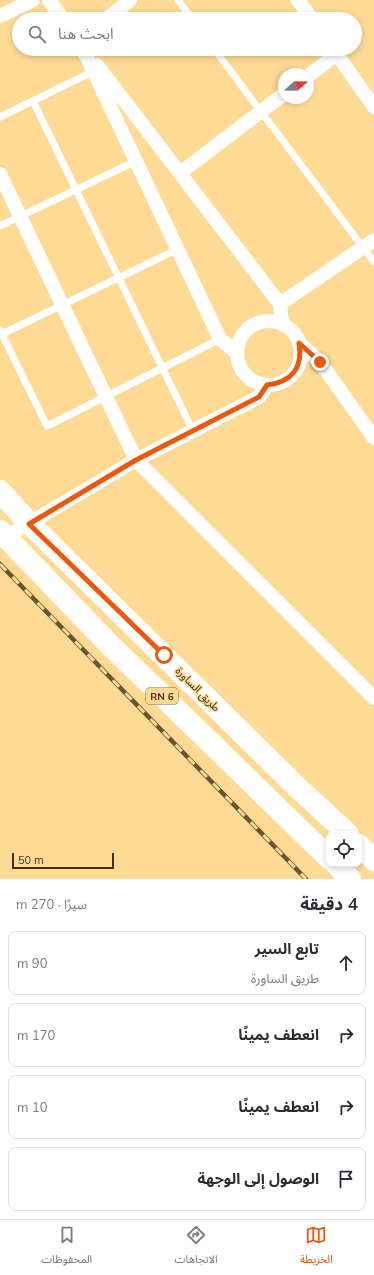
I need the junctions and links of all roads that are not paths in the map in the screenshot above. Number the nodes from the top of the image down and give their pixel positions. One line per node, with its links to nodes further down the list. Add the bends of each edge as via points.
1 (33, 0): 10 (street)
2 (49, 0): 6 (street)
3 (130, 0): 7 (street)
4 (178, 0): 8 (lane)
5 (298, 0): 9 (street)
6 (58, 12)
7 (115, 12)
8 (187, 12)
9 (307, 12)
10 (0, 16)
11 (87, 56): 16 (street)
12 (89, 56): 24 (street)
13 (219, 56): 21 (lane)
14 (330, 56): 17 (street)
15 (338, 56): 20 (street)
16 (94, 71): 19 (lane); 23 (street)
17 (314, 71)
18 (278, 99): 21 (street)
19 (32, 101): 22 (lane); 26 (lane)
20 (374, 107)
21 (261, 112): 24 (street); 29 (lane)
22 (0, 117)
23 (136, 161): 26 (lane); 30 (street)
24 (180, 173): 33 (street)
25 (0, 174): 27 (street)
26 (76, 190): 27 (lane); 32 (lane)
27 (20, 217): 28 (lane); 34 (street)
28 (0, 226)
29 (368, 243): 31 (lane); 33 (street)
30 (178, 249): 32 (lane); 37 (street)
31 (374, 262)
32 (118, 277): 34 (lane); 40 (lane)
33 (280, 304): 35 (street)
34 (62, 305): 36 (lane); 42 (street)
35 (282, 324): 38 (street, via 292,332); 39 (street, via 262,322 252,326 244,333)
36 (1, 332): 42 (lane, via 46,426)
37 (220, 339): 39 (street); 40 (lane)
38 (299, 343): 41 (street, via 301,353 294,373 287,380); 44 (street, via 320,362)
39 (237, 353): 41 (street, via 242,371 257,383)
40 (162, 368): 42 (lane); 43 (lane)
41 (267, 385): 43 (street, via 259,397)
42 (106, 396): 45 (street)
43 (193, 431): 45 (street)
44 (374, 438)
45 (136, 460): 47 (street); 49 (street)
46 (0, 490): 47 (main road, طريق الساورة)
47 (29, 524): 48 (street); 50 (main road, طريق الساورة)
48 (3, 534): 51 (main road, RN 6, via 110,646)
49 (374, 698)
50 (345, 831)
51 (326, 853)

